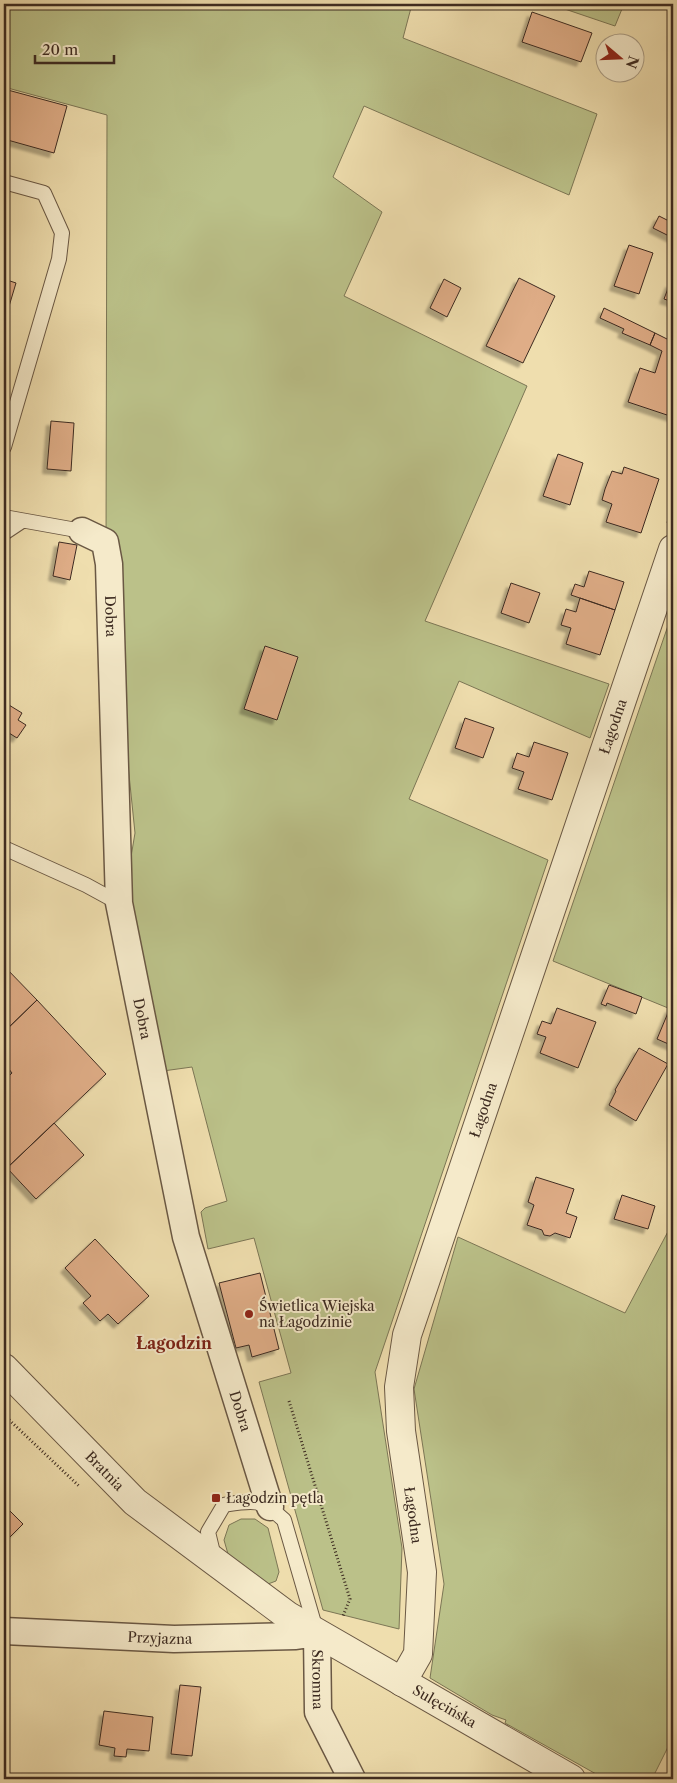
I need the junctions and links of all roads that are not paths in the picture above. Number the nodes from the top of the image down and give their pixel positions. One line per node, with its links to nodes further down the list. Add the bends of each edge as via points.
1 (4, 182): 2 (lane, via 44,193 62,233 59,260)
2 (4, 447)
3 (4, 517): 4 (lane)
4 (22, 520): 5 (lane); 6 (lane)
5 (82, 531): 9 (street, Dobra, via 105,542 109,564)
6 (4, 533)
7 (673, 548): 15 (street, Łagodna, via 407,1335 399,1387 401,1431 422,1572 422,1594 418,1654)
8 (4, 848): 9 (lane, via 86,885)
9 (119, 904): 11 (street, Dobra, via 186,1237)
10 (4, 1368): 12 (street, Bratnia, via 135,1502)
11 (270, 1507): 12 (lane, via 252,1500 224,1505 208,1532); 14 (lane, via 284,1520)
12 (215, 1561): 14 (street, Bratnia, via 288,1616)
13 (4, 1631): 14 (street, Przyjazna, via 174,1639)
14 (325, 1638): 15 (street, Sulęcińska); 16 (street, Skromna, via 318,1712)
15 (402, 1682): 17 (street, Sulęcińska)
16 (347, 1777)
17 (571, 1779)

